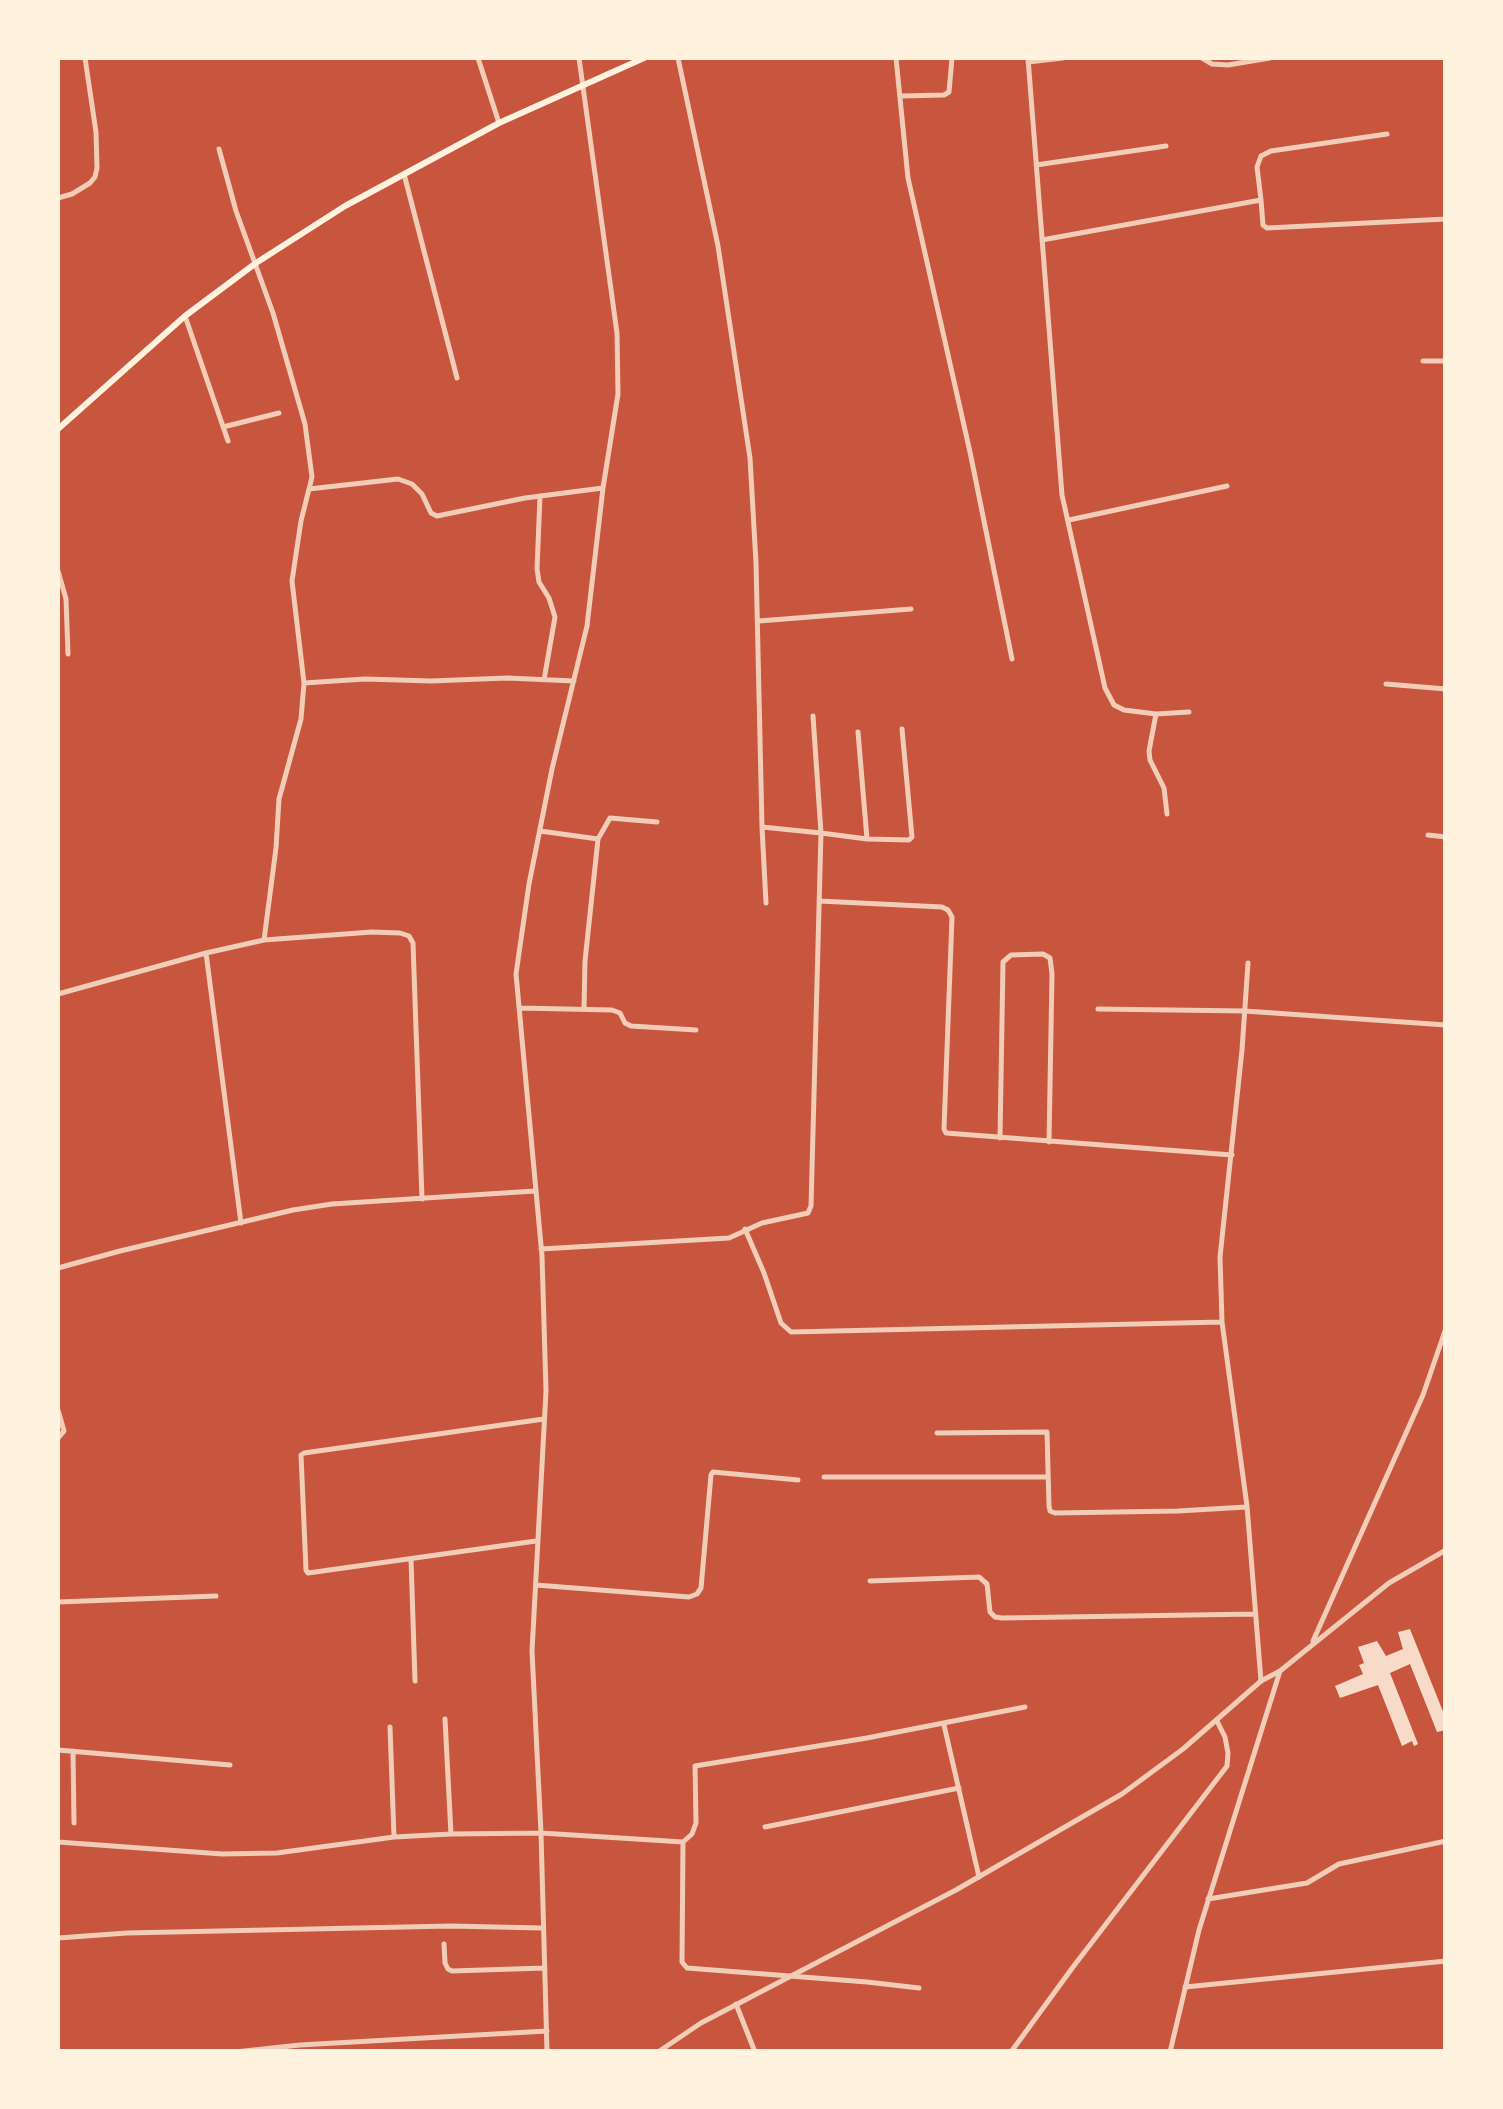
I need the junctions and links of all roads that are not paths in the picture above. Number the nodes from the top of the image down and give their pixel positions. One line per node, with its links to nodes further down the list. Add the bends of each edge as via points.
1 (85, 58): 20 (street, via 98,168 90,183)
2 (478, 58): 14 (street)
3 (579, 58): 12 (street)
4 (644, 58): 12 (main road)
5 (678, 58): 40 (street, via 718,246 745,419)
6 (896, 58): 13 (street)
7 (952, 58): 13 (street, via 949,92)
8 (1063, 58): 11 (street)
9 (1202, 58): 10 (street, via 1228,65)
10 (1270, 58)
11 (1028, 60): 18 (street)
12 (584, 84): 14 (main road); 34 (street, via 617,333 618,394)
13 (900, 96): 42 (street, via 908,178)
14 (499, 124): 19 (main road)
15 (1386, 134): 21 (street, via 1271,151 1258,160)
16 (1166, 146): 18 (street)
17 (219, 149): 24 (street)
18 (1036, 165): 23 (street)
19 (404, 174): 24 (main road); 28 (street)
20 (58, 198)
21 (1261, 200): 22 (street, via 1266,228); 23 (street)
22 (1446, 218)
23 (1042, 240): 37 (street)
24 (256, 263): 25 (main road); 35 (street, via 305,424)
25 (185, 316): 30 (street); 31 (main road)
26 (1423, 360): 27 (street)
27 (1446, 361)
28 (457, 378)
29 (279, 413): 30 (street)
30 (222, 426): 32 (street)
31 (58, 429)
32 (228, 441)
33 (1227, 486): 37 (street)
34 (603, 488): 36 (street); 44 (street)
35 (309, 489): 36 (street, via 398,480 412,484 437,516); 45 (street, via 292,581)
36 (540, 496): 43 (street, via 537,569 555,617)
37 (1068, 520): 49 (street, via 1105,688 1114,705)
38 (58, 571): 41 (street)
39 (911, 609): 40 (street)
40 (758, 621): 55 (street)
41 (68, 654)
42 (1012, 659)
43 (544, 680): 44 (street); 45 (street)
44 (574, 681): 56 (street)
45 (304, 682): 64 (street, via 299,733 278,800)
46 (1386, 684): 47 (street)
47 (1446, 689)
48 (1190, 712): 49 (street)
49 (1156, 714): 53 (street, via 1149,751)
50 (813, 716): 57 (street)
51 (902, 729): 61 (street, via 912,837)
52 (858, 732): 61 (street)
53 (1167, 814)
54 (657, 822): 60 (street, via 610,818)
55 (762, 827): 57 (street); 63 (street)
56 (540, 831): 60 (street); 68 (street, via 516,974)
57 (821, 833): 61 (street); 62 (street)
58 (1428, 835): 59 (street)
59 (1446, 837)
60 (598, 839): 69 (street)
61 (867, 839)
62 (818, 900): 74 (street, via 948,910 944,1130 950,1136); 80 (street, via 811,1206 800,1216)
63 (766, 904)
64 (264, 940): 65 (street); 78 (street, via 372,932 409,936)
65 (206, 953): 67 (street); 79 (street)
66 (1248, 963): 71 (street)
67 (58, 994)
68 (519, 1008): 69 (street); 77 (street)
69 (584, 1009): 73 (street, via 612,1010 636,1027)
70 (1098, 1009): 71 (street)
71 (1244, 1011): 72 (street); 76 (street)
72 (1446, 1025)
73 (696, 1030)
74 (1000, 1138): 75 (street); 75 (street, via 1004,962 1011,955 1042,954 1050,958 1052,974)
75 (1049, 1142): 76 (street)
76 (1232, 1155): 83 (street, via 1220,1257)
77 (535, 1192): 78 (street); 81 (street)
78 (422, 1199): 79 (street, via 332,1204)
79 (241, 1223): 82 (street)
80 (746, 1229): 81 (street, via 729,1238); 83 (street, via 781,1323 791,1332)
81 (541, 1248): 86 (street)
82 (58, 1268)
83 (1222, 1322): 92 (street)
84 (1446, 1328): 101 (street)
85 (58, 1410): 88 (street, via 64,1431)
86 (544, 1419): 93 (street); 95 (street, via 302,1453 308,1573)
87 (937, 1433): 90 (street, via 1047,1432)
88 (58, 1438)
89 (824, 1477): 90 (street)
90 (1048, 1477): 92 (street, via 1055,1513)
91 (798, 1480): 97 (street, via 713,1472 697,1594)
92 (1248, 1506): 100 (street)
93 (536, 1540): 95 (street); 97 (street)
94 (1446, 1550): 101 (street, via 1389,1583)
95 (411, 1558): 103 (street)
96 (870, 1581): 100 (street, via 979,1577 988,1584 990,1612 1002,1618)
97 (535, 1585): 116 (street)
98 (216, 1596): 99 (street)
99 (58, 1602)
100 (1256, 1614): 104 (street)
101 (1312, 1643): 102 (street)
102 (1280, 1670): 104 (street); 123 (street)
103 (415, 1681)
104 (1261, 1681): 107 (street)
105 (1025, 1707): 108 (street)
106 (445, 1719): 117 (street)
107 (1217, 1721): 122 (street, via 1122,1794); 138 (street, via 1227,1766)
108 (944, 1724): 113 (street); 120 (street, via 695,1766 696,1823)
109 (390, 1727): 118 (street)
110 (58, 1750): 111 (street)
111 (73, 1751): 112 (street); 114 (street)
112 (230, 1765)
113 (959, 1788): 115 (street); 122 (street)
114 (74, 1823)
115 (766, 1827)
116 (541, 1832): 117 (street); 120 (street); 124 (street)
117 (451, 1834): 118 (street)
118 (394, 1837): 119 (street, via 222,1854)
119 (58, 1842)
120 (683, 1842): 129 (street, via 682,1962 696,1970)
121 (1446, 1842): 123 (street, via 1340,1864 1307,1883)
122 (979, 1878): 129 (street)
123 (1208, 1899): 130 (street)
124 (542, 1928): 125 (street); 128 (street)
125 (58, 1938)
126 (444, 1944): 128 (street, via 452,1971)
127 (1446, 1961): 130 (street)
128 (545, 1968): 133 (street)
129 (789, 1976): 131 (street); 132 (street)
130 (1186, 1987): 139 (street)
131 (919, 1988)
132 (736, 2004): 136 (street); 137 (street)
133 (547, 2031): 134 (street); 135 (street)
134 (236, 2052)
135 (547, 2052)
136 (658, 2052)
137 (754, 2052)
138 (1012, 2052)
139 (1170, 2052)

